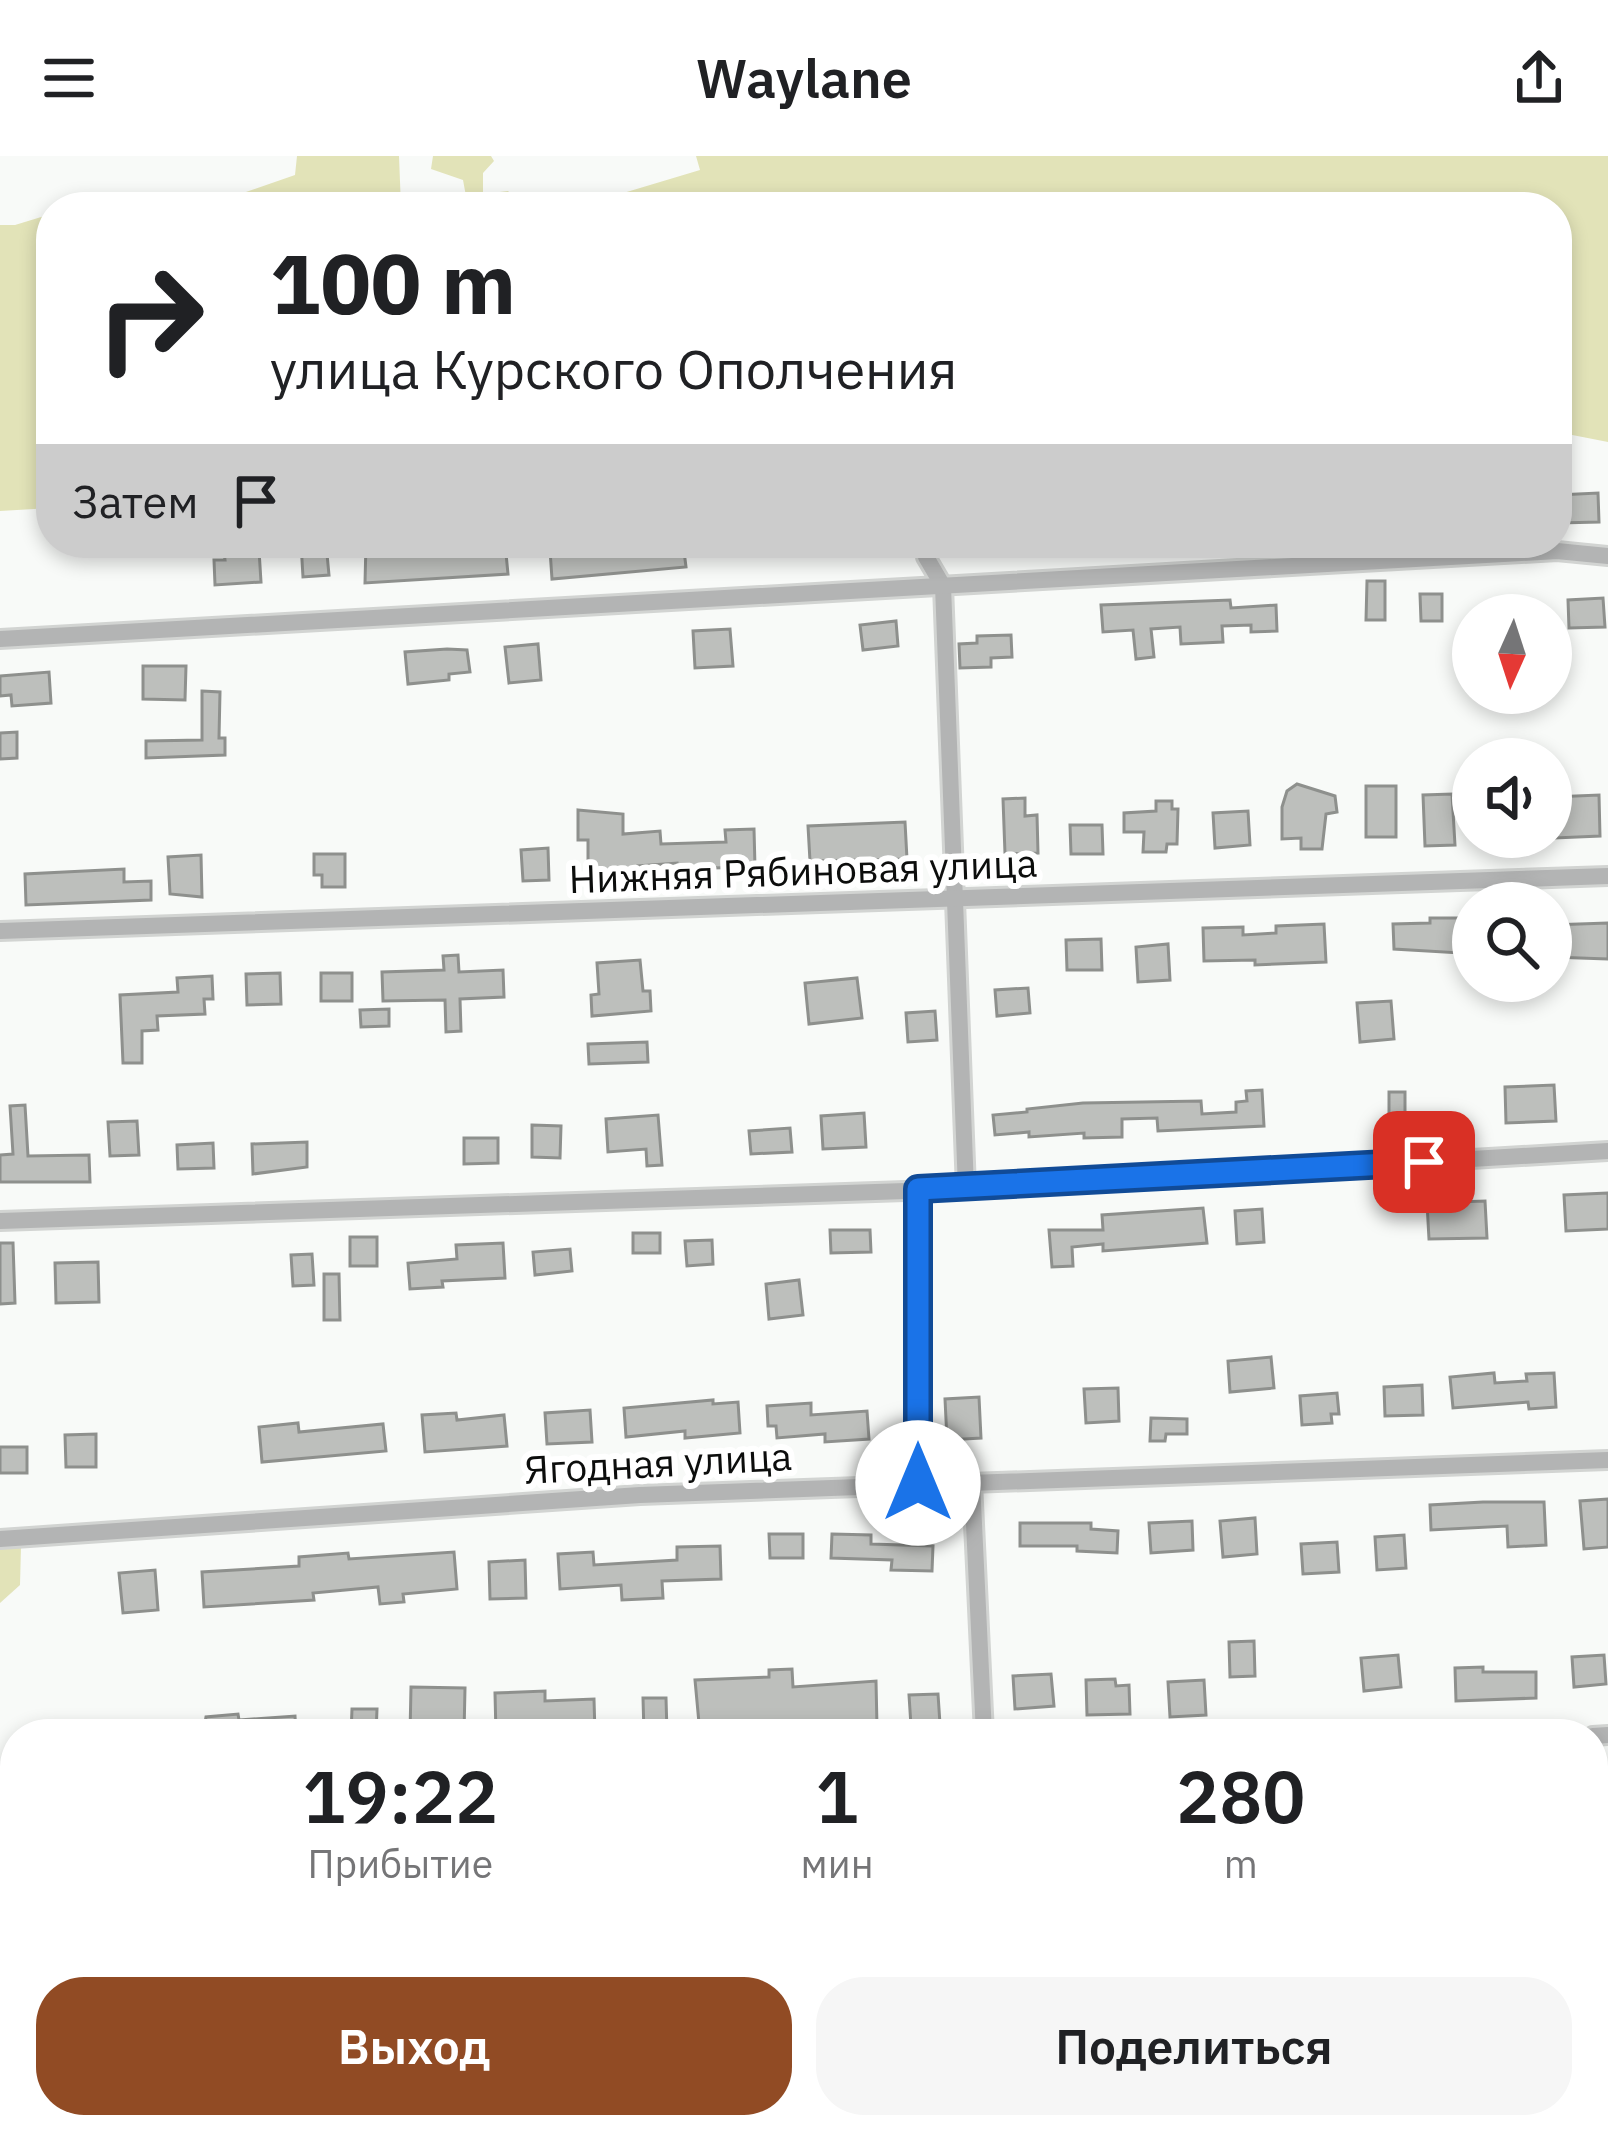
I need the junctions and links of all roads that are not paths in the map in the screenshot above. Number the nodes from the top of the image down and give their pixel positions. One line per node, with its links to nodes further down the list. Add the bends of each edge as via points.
1 (1572, 552): 2 (street)
2 (1608, 556)
3 (927, 558): 5 (street)
4 (1434, 558): 5 (street)
5 (943, 586): 6 (street); 8 (street)
6 (0, 639)
7 (1608, 876): 8 (street, Нижняя Рябиновая улица)
8 (952, 899): 9 (street, Нижняя Рябиновая улица); 12 (street)
9 (0, 931)
10 (1608, 1150): 12 (street)
11 (918, 1189): 12 (street); 13 (street); 16 (street)
12 (966, 1189)
13 (0, 1221)
14 (1608, 1460): 15 (street, Ягодная улица)
15 (972, 1482): 16 (street, Ягодная улица); 18 (street)
16 (918, 1483): 17 (street, Ягодная улица)
17 (0, 1539)
18 (983, 1719)

